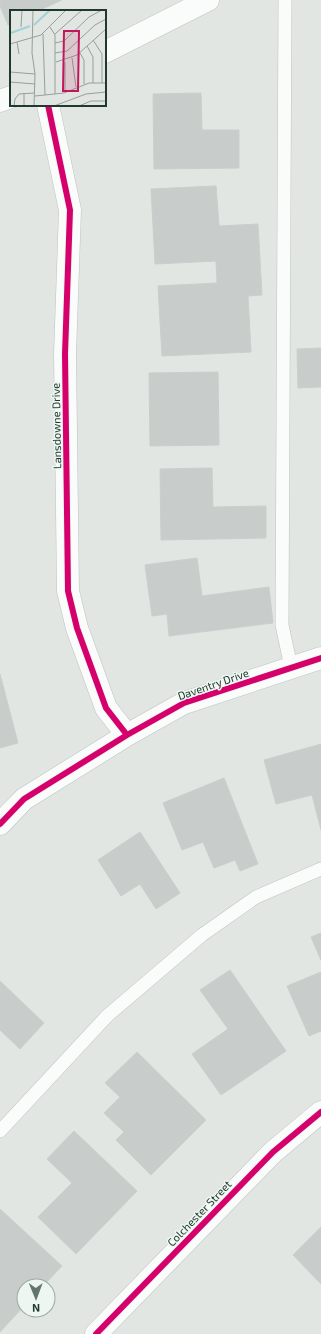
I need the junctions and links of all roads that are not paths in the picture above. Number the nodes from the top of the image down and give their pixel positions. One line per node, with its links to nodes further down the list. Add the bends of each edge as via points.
1 (208, 0): 3 (street)
2 (285, 0): 8 (lane, via 282,625)
3 (106, 51)
4 (10, 97): 5 (street)
5 (0, 101)
6 (48, 106): 9 (street, Lansdowne Drive, via 70,210 65,354 68,591 77,628 106,708)
7 (321, 658): 8 (street, Daventry Drive)
8 (291, 667): 9 (street, Daventry Drive, via 184,702)
9 (127, 735): 10 (street, Daventry Drive, via 24,799)
10 (0, 824)
11 (321, 869): 13 (lane, via 256,897 202,935 108,1016)
12 (321, 1112): 14 (street, Colchester Street, via 273,1152)
13 (0, 1131)
14 (96, 1334)

